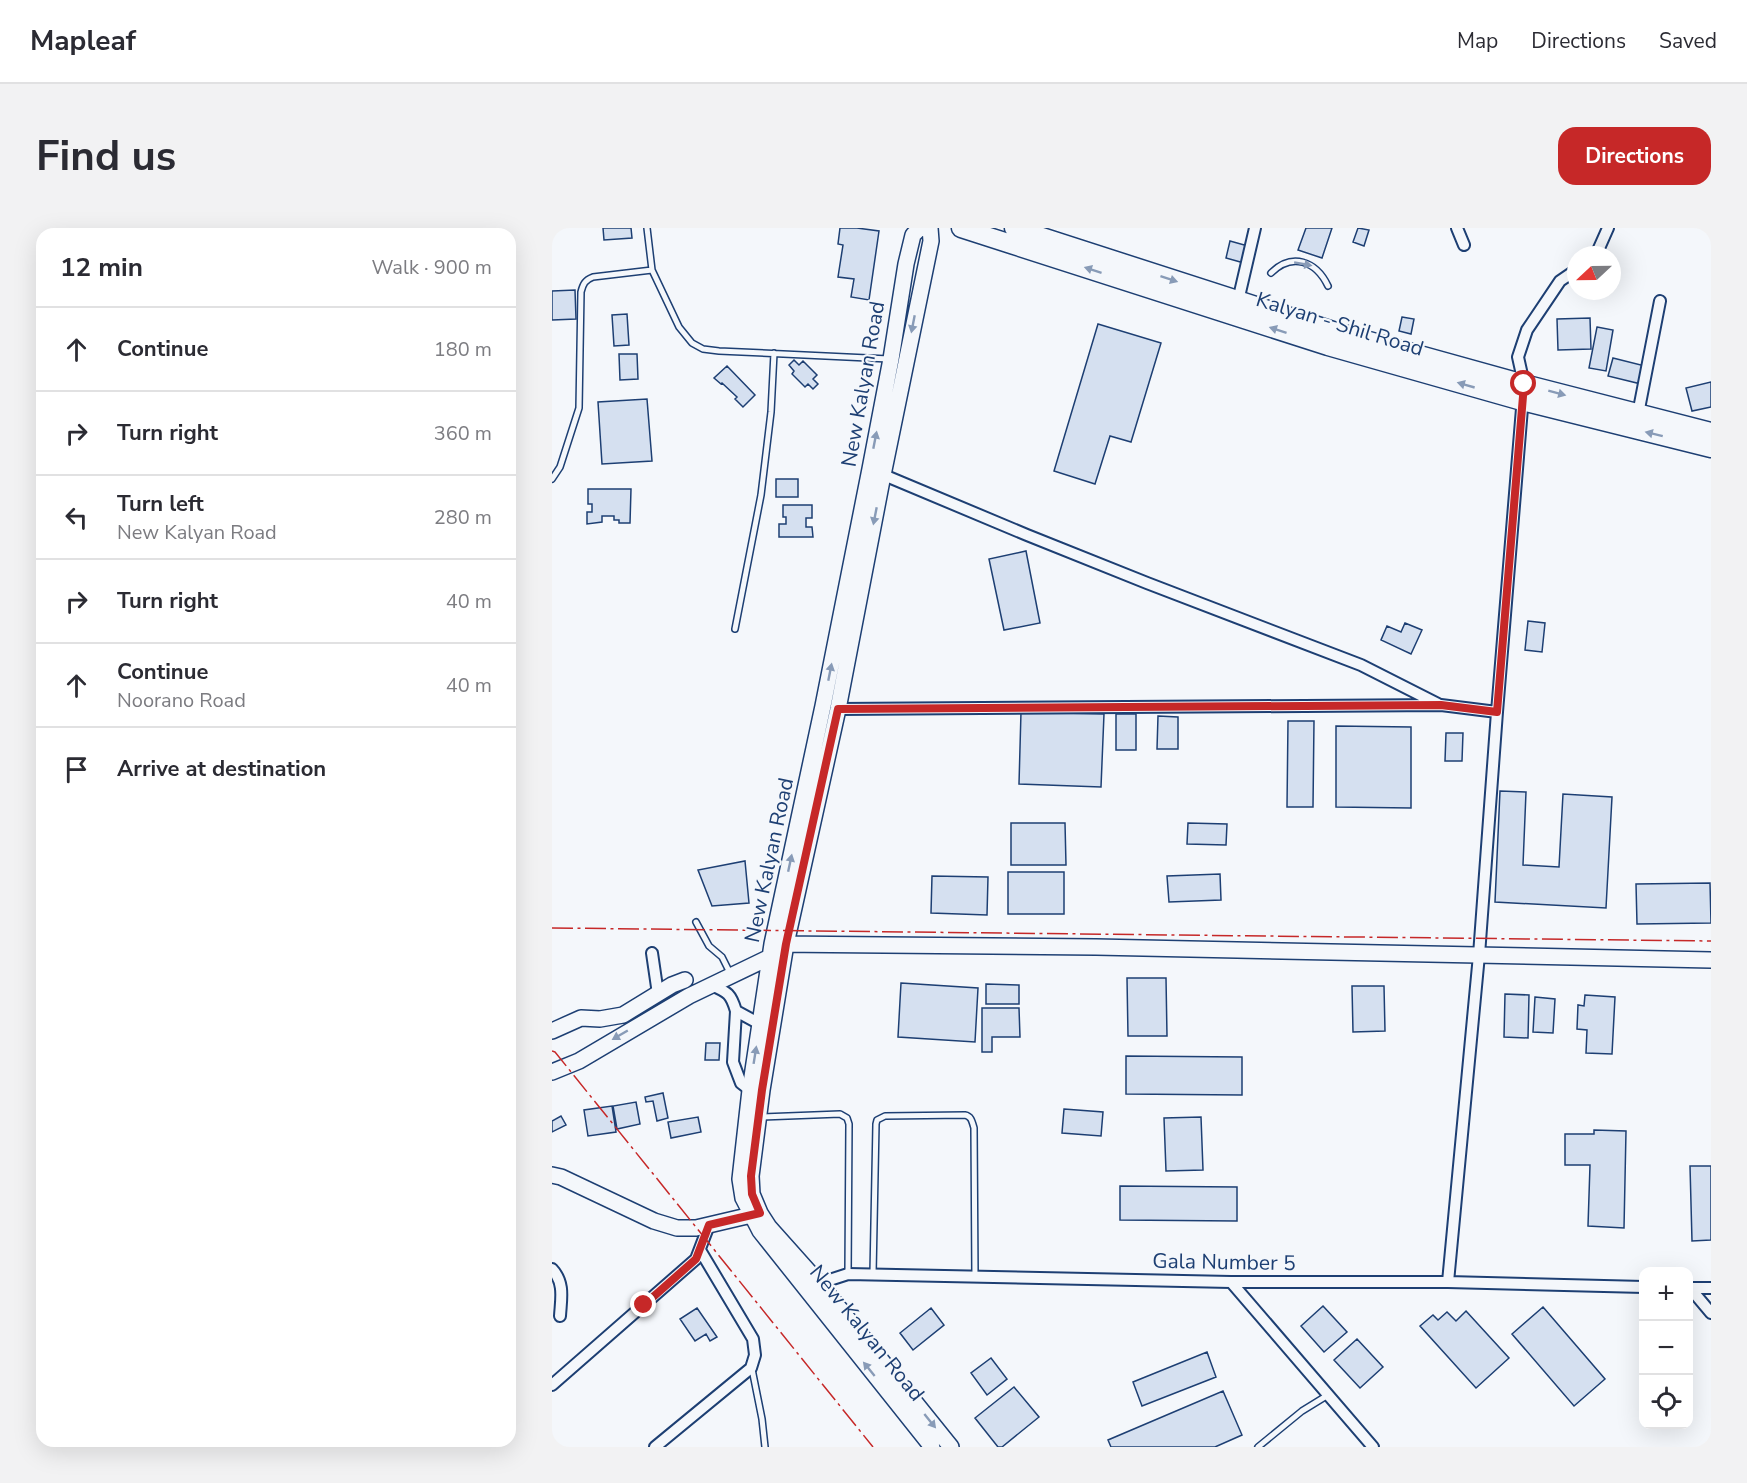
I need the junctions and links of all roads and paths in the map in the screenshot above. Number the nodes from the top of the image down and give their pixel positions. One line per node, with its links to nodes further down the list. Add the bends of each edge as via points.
1 (647, 228): 12 (lane)
2 (920, 228): 19 (street, New Kalyan Road, via 913,235 906,264)
3 (930, 228): 24 (street, New Kalyan Road, one-way to 24, via 931,241)
4 (961, 228): 20 (main road, Kalyan - Shil Road, one-way to 4, via 1328,345)
5 (1014, 228): 9 (main road, Kalyan - Shil Road)
6 (1255, 228): 16 (street)
7 (1457, 228): 10 (street)
8 (1608, 228): 11 (street)
9 (1051, 234): 16 (main road, Kalyan - Shil Road, one-way to 16)
10 (1464, 244)
11 (1600, 246)
12 (652, 270): 18 (lane, via 674,318 692,343 711,350); 25 (lane, via 594,277 583,285 579,408 560,468)
13 (1271, 273): 15 (lane, one-way to 15, via 1287,264 1308,263)
14 (1567, 276): 20 (street, via 1527,330 1518,357)
15 (1328, 286)
16 (1238, 301): 20 (main road, Kalyan - Shil Road)
17 (1660, 301): 21 (street)
18 (774, 353): 19 (lane); 26 (lane, via 761,495)
19 (891, 359): 24 (street, New Kalyan Road, one-way to 19)
20 (1523, 393): 21 (main road, Kalyan - Shil Road, one-way to 21); 23 (main road, Kalyan - Shil Road, one-way to 20); 29 (street)
21 (1638, 414): 22 (main road, Kalyan - Shil Road)
22 (1711, 432)
23 (1711, 448)
24 (876, 472): 27 (street, via 1361,665); 28 (street, New Kalyan Road, one-way to 28); 31 (street, New Kalyan Road, one-way to 24, via 823,706)
25 (552, 479)
26 (735, 629)
27 (1441, 705): 28 (street); 29 (street)
28 (838, 709): 31 (street, New Kalyan Road)
29 (1497, 712): 33 (street)
30 (696, 922): 35 (lane, via 709,946)
31 (776, 949): 33 (street, via 1095,947); 35 (street); 39 (street, New Kalyan Road)
32 (652, 953): 38 (street)
33 (1479, 955): 34 (street); 57 (street)
34 (1711, 960)
35 (736, 973): 37 (street)
36 (685, 980): 38 (street)
37 (711, 985): 41 (street, via 726,991); 42 (street)
38 (658, 994): 40 (street)
39 (771, 994): 43 (street, New Kalyan Road); 47 (street, New Kalyan Road)
40 (641, 1005): 42 (street); 44 (street, via 622,1015 581,1018)
41 (736, 1011): 43 (street); 46 (street, via 733,1062 741,1083)
42 (649, 1019): 45 (street, one-way to 45, via 579,1061)
43 (760, 1024): 46 (street, New Kalyan Road, one-way to 43)
44 (552, 1031)
45 (552, 1072)
46 (750, 1090): 49 (street, New Kalyan Road, via 740,1179 743,1198)
47 (758, 1117): 49 (street, New Kalyan Road, via 751,1176); 53 (lane, via 840,1114 847,1118)
48 (552, 1175): 50 (street, via 654,1221 677,1228)
49 (755, 1214): 50 (street); 58 (street, New Kalyan Road, via 759,1231)
50 (709, 1225): 51 (street)
51 (700, 1250): 65 (street, via 753,1339); 66 (street, via 696,1259)
52 (552, 1269): 64 (street, via 561,1284)
53 (848, 1274): 54 (street, Gala Number 5); 58 (street, Gala Number 5)
54 (873, 1274): 55 (street, Gala Number 5); 55 (lane, via 877,1120 885,1116 964,1115 969,1116 974,1128)
55 (975, 1276): 56 (street, Gala Number 5)
56 (1231, 1282): 57 (street, Gala Number 5); 67 (street)
57 (1448, 1282): 59 (street, Gala Number 5)
58 (813, 1286): 70 (street, New Kalyan Road, one-way to 58); 71 (street, one-way to 71)
59 (1639, 1287)
60 (1693, 1288): 61 (street)
61 (1711, 1288)
62 (1693, 1293): 63 (street)
63 (1711, 1313)
64 (560, 1316)
65 (751, 1368): 68 (street); 69 (lane)
66 (552, 1385)
67 (1328, 1395): 72 (lane); 73 (street)
68 (655, 1447)
69 (765, 1447)
70 (932, 1447)
71 (951, 1447)
72 (1258, 1447)
73 (1373, 1447)

